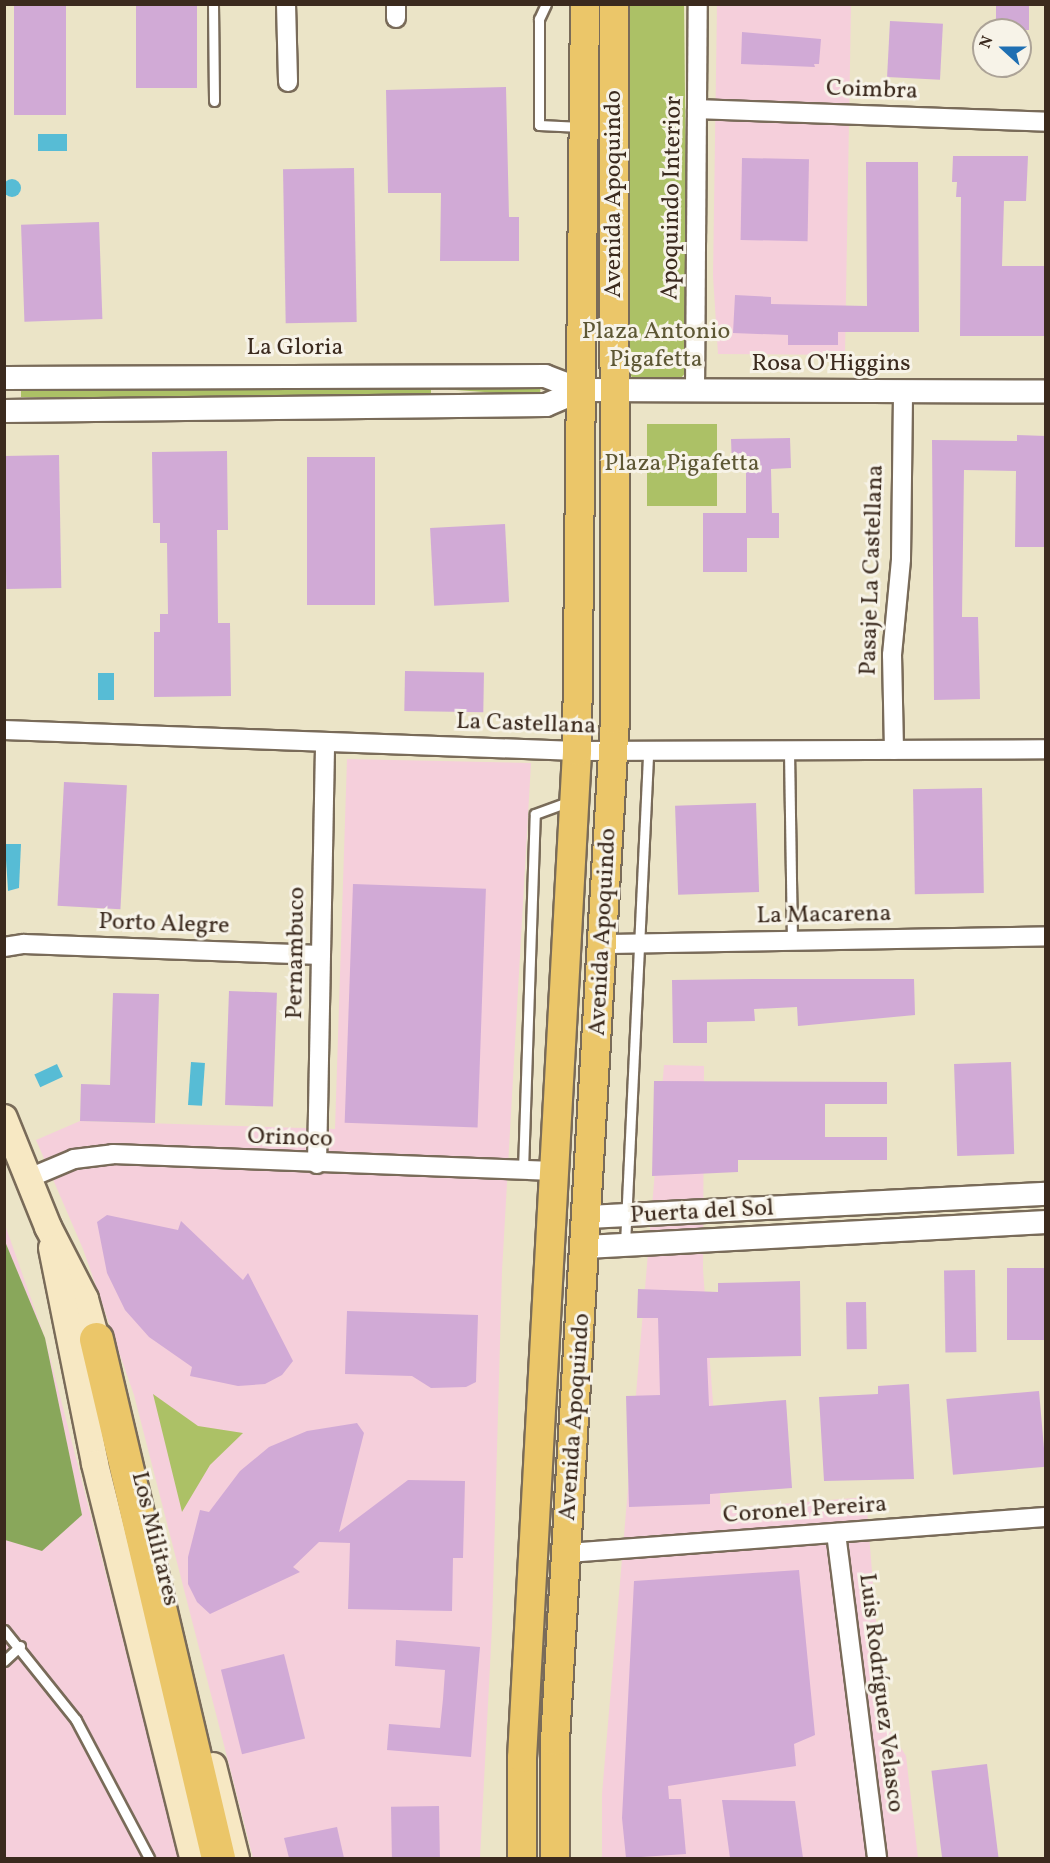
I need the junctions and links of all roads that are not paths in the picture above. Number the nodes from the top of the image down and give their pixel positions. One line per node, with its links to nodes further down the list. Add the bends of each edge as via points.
1 (213, 4): 8 (lane)
2 (286, 4): 7 (street)
3 (546, 4): 11 (lane, via 539,19 539,125)
4 (585, 4): 11 (main road, Avenida Apoquindo)
5 (614, 4): 15 (main road, Avenida Apoquindo)
6 (698, 4): 9 (street, Apoquindo Interior)
7 (288, 82)
8 (214, 101)
9 (698, 109): 10 (street, Coimbra); 16 (street, Apoquindo Interior)
10 (1046, 122)
11 (584, 128): 14 (main road, Avenida Apoquindo)
12 (440, 377): 13 (street, La Gloria); 14 (street, La Gloria, via 545,376); 19 (street, via 445,392)
13 (8, 378): 20 (street)
14 (581, 390): 15 (street, La Gloria); 19 (street, La Gloria, via 546,405); 25 (main road, Avenida Apoquindo)
15 (617, 391): 16 (street, Rosa O'Higgins); 28 (main road, Avenida Apoquindo)
16 (695, 391): 17 (street, Rosa O'Higgins)
17 (903, 392): 18 (street, Rosa O'Higgins); 24 (street, Pasaje La Castellana, via 901,560 892,655)
18 (1046, 392)
19 (438, 405): 20 (street, La Gloria)
20 (8, 411)
21 (4, 730): 22 (street, La Castellana)
22 (326, 743): 25 (street, La Castellana); 35 (street, Pernambuco)
23 (1046, 749): 24 (street, La Castellana)
24 (894, 750): 27 (street, La Castellana)
25 (577, 751): 28 (street, La Castellana); 29 (main road, Avenida Apoquindo)
26 (648, 751): 27 (street, La Castellana); 28 (street, La Castellana); 32 (lane)
27 (789, 751): 31 (lane)
28 (613, 752): 33 (main road, Avenida Apoquindo)
29 (575, 799): 38 (lane, via 535,814); 39 (main road, Avenida Apoquindo)
30 (1046, 936): 31 (street, La Macarena)
31 (792, 940): 32 (street, La Macarena)
32 (641, 943): 33 (street, La Macarena); 44 (lane)
33 (604, 944): 45 (main road, Avenida Apoquindo)
34 (4, 946): 35 (street, Porto Alegre)
35 (321, 955): 37 (street, Pernambuco)
36 (4, 1118): 40 (main road, Los Militares)
37 (317, 1164): 38 (street, Orinoco); 40 (street, Orinoco, via 93,1155 55,1165)
38 (523, 1170): 39 (street, Orinoco)
39 (554, 1171): 63 (main road, Avenida Apoquindo, via 522,1758)
40 (29, 1178): 48 (main road, Los Militares)
41 (1046, 1194): 42 (street, Puerta del Sol)
42 (998, 1196): 43 (street, Puerta del Sol); 47 (street)
43 (820, 1205): 44 (street, Puerta del Sol); 49 (street)
44 (626, 1215): 45 (street, Puerta del Sol); 50 (lane)
45 (588, 1217): 51 (main road, Avenida Apoquindo)
46 (1046, 1222): 47 (street, Puerta del Sol)
47 (999, 1225): 49 (street, Puerta del Sol)
48 (48, 1227): 52 (main road, Los Militares, via 85,1299); 60 (main road, Los Militares, via 60,1306 95,1464)
49 (821, 1234): 50 (street, Puerta del Sol)
50 (625, 1244): 51 (street, Puerta del Sol)
51 (586, 1247): 55 (main road, Avenida Apoquindo)
52 (96, 1338): 61 (highway); 62 (main road, Los Militares, via 134,1458)
53 (1046, 1517): 54 (street, Coronel Pereira)
54 (836, 1533): 55 (street, Coronel Pereira); 65 (street, Luis Rodríguez Velasco)
55 (567, 1553): 64 (main road, Avenida Apoquindo, via 555,1741)
56 (4, 1630): 57 (lane)
57 (20, 1646): 58 (lane); 59 (lane, via 76,1720)
58 (4, 1661)
59 (149, 1858)
60 (193, 1858)
61 (218, 1858)
62 (236, 1858)
63 (522, 1858)
64 (555, 1858)
65 (877, 1858)

